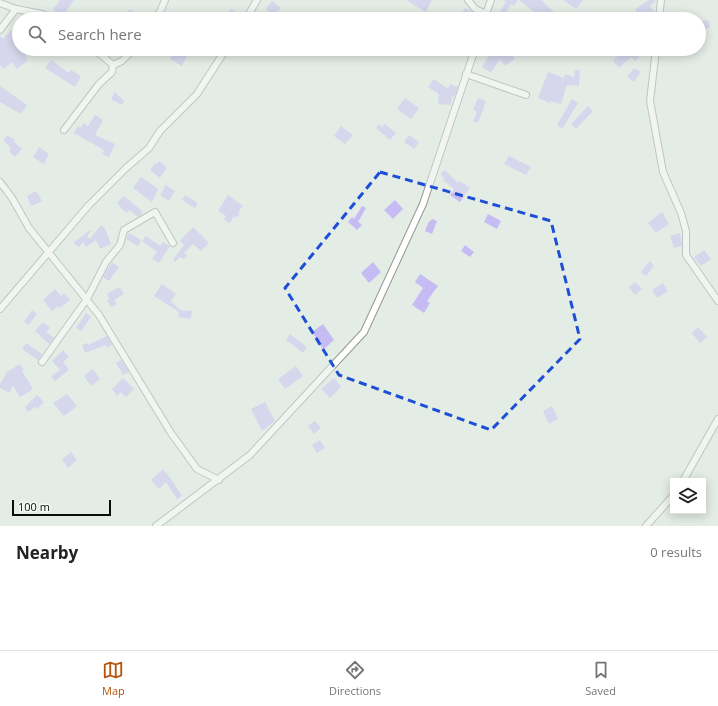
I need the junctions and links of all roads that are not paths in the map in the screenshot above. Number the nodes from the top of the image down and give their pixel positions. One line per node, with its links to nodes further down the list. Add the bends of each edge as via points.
1 (164, 0): 10 (street)
2 (256, 0): 11 (street)
3 (468, 0): 12 (street)
4 (491, 0): 13 (street)
5 (661, 0): 14 (street)
6 (0, 2): 7 (street)
7 (16, 9): 8 (street); 9 (street)
8 (14, 12)
9 (32, 12)
10 (158, 12)
11 (250, 12)
12 (479, 12)
13 (486, 12)
14 (660, 12)
15 (12, 14): 16 (street)
16 (0, 30)
17 (103, 56): 22 (street)
18 (127, 56): 22 (street)
19 (221, 56): 28 (street, via 197,94 160,131 149,148 89,205)
20 (472, 56): 23 (street)
21 (655, 56): 30 (street, via 650,101 663,172 686,231 686,255)
22 (113, 64): 25 (street, via 112,72 98,84)
23 (466, 74): 24 (street); 35 (street, via 424,204 364,332 250,456)
24 (526, 95)
25 (64, 130)
26 (0, 182): 28 (street, via 29,228)
27 (173, 243): 29 (street, via 155,212 124,230 120,245 106,262)
28 (49, 251): 29 (street); 31 (street)
29 (87, 299): 32 (street); 35 (street, via 171,433 198,469)
30 (718, 301)
31 (0, 308)
32 (42, 362)
33 (718, 419): 34 (street)
34 (686, 478)
35 (219, 480): 37 (street)
36 (670, 499): 38 (street)
37 (156, 526)
38 (646, 526)

